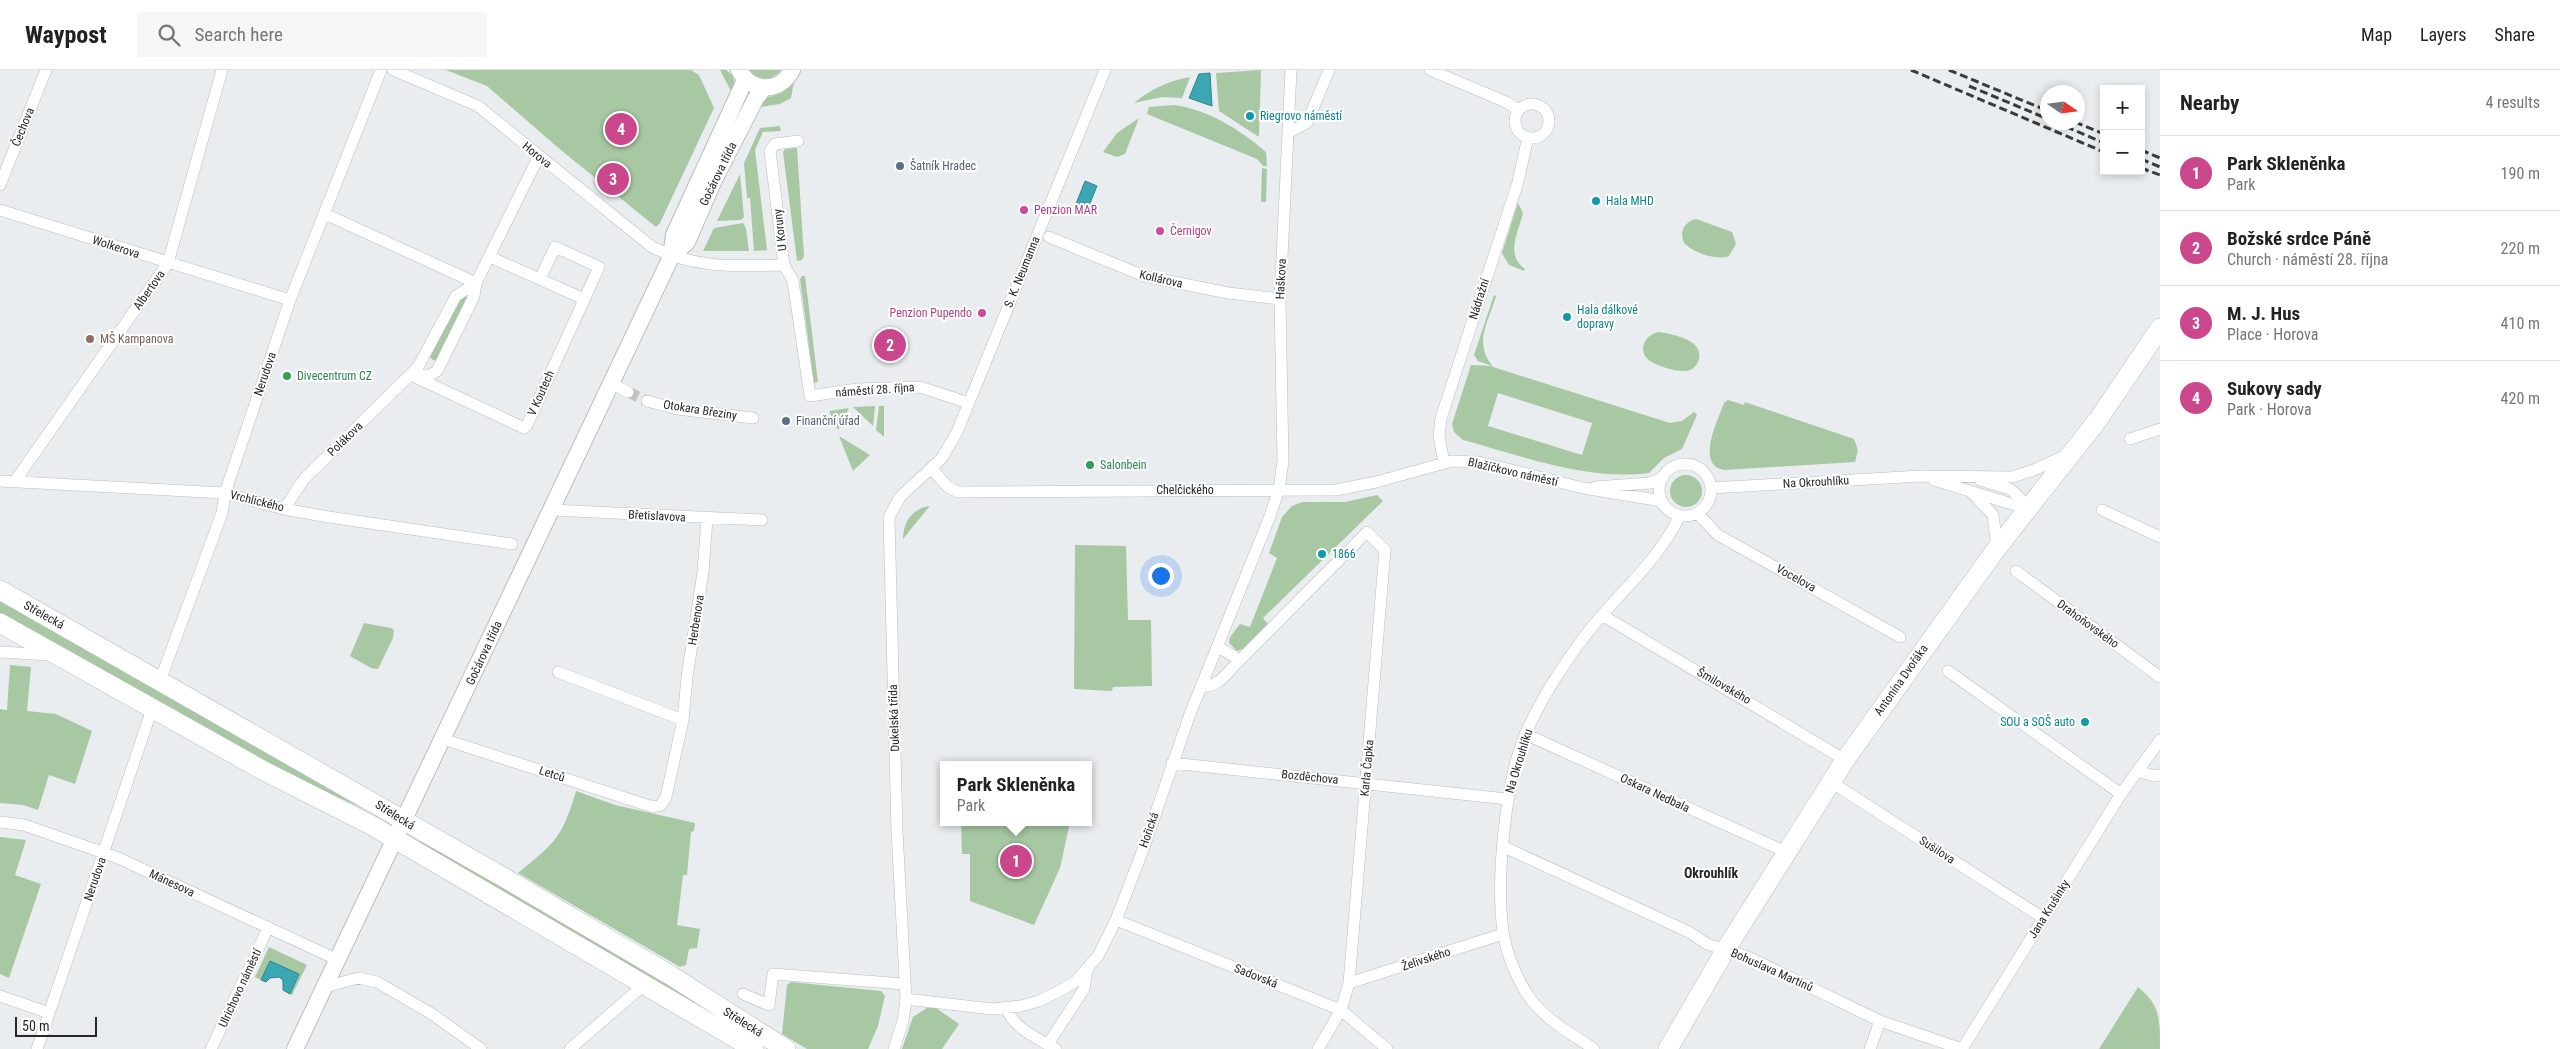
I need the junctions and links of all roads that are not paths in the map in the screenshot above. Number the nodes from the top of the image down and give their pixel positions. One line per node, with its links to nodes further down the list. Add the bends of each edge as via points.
1 (46, 70): 17 (street, Čechova)
2 (222, 70): 23 (street, Albertova)
3 (381, 70): 19 (street, Nerudova)
4 (393, 70): 16 (street, Horova, via 478,106)
5 (792, 70): 11 (street, via 778,85)
6 (1104, 70): 36 (street, S. K. Neumanna)
7 (1291, 70): 13 (street, Haškova)
8 (1329, 70): 13 (street, via 1307,123)
9 (1430, 70): 12 (street)
10 (740, 73): 11 (street); 22 (street, Gočárova třída, via 674,235)
11 (764, 88): 22 (street, Gočárova třída, via 719,172 687,242)
12 (1519, 110): 14 (street, via 1516,126); 14 (street, via 1527,104 1537,105 1548,117 1544,132)
13 (1288, 133): 28 (street, Haškova)
14 (1528, 137): 41 (street, Nádražní, via 1518,182 1441,418 1439,436)
15 (798, 141): 24 (street, U Koruny, via 775,144 770,151)
16 (539, 156): 21 (street); 22 (street, Horova, via 649,246)
17 (0, 185)
18 (0, 210): 23 (street, Wolkerova)
19 (324, 214): 26 (street); 29 (street, Nerudova)
20 (1049, 237): 28 (street, Kollárova, via 1144,276 1228,293)
21 (490, 257): 25 (street); 26 (street)
22 (671, 257): 24 (street, Horova, via 707,265); 32 (street, Gočárova třída)
23 (168, 263): 29 (street, Wolkerova); 47 (street, Albertova)
24 (784, 265): 34 (street, U Koruny, via 794,280)
25 (540, 279): 27 (street); 27 (street, V Koutech, via 555,247 599,267)
26 (476, 283): 31 (street, via 456,296 423,361); 31 (street, via 474,296 437,371 428,376)
27 (584, 299): 31 (street, V Koutech, via 524,428)
28 (1280, 299): 50 (street, Haškova, via 1283,461)
29 (290, 300): 52 (street, Nerudova)
30 (2160, 328): 40 (main road, Antonína Dvořáka, via 2127,379)
31 (411, 374): 54 (street, Polákova, via 304,478)
32 (612, 384): 33 (street); 55 (street, Gočárova třída)
33 (628, 392)
34 (810, 396): 36 (street, náměstí 28. října, via 857,389 920,387)
35 (648, 401): 37 (street, Otokara Březiny, via 677,409)
36 (968, 403): 42 (street, S. K. Neumanna, via 950,446)
37 (753, 418)
38 (2160, 429): 39 (street)
39 (2130, 439)
40 (2072, 452): 44 (street, Na Okrouhlíku, via 2012,477); 57 (main road, Antonína Dvořáka, via 2038,496)
41 (1444, 463): 48 (street, Blažíčkovo náměstí, via 1473,461); 50 (street, Chelčického, via 1336,490)
42 (932, 469): 50 (street, Chelčického, via 948,487 958,492); 107 (street, Dukelská třída, via 895,504 888,533)
43 (1921, 476): 44 (street, Na Okrouhlíku); 49 (street, Na Okrouhlíku); 51 (street, Na Okrouhlíku)
44 (1964, 476): 57 (street, via 2014,491 2020,498)
45 (1663, 478): 48 (street, Blažíčkovo náměstí, via 1650,483); 49 (street, via 1675,466 1691,465 1705,474); 53 (street)
46 (0, 481): 47 (street, Vrchlického)
47 (15, 481): 52 (street, Vrchlického)
48 (1583, 488): 53 (street, Blažíčkovo náměstí)
49 (1711, 488): 58 (street, via 1708,503)
50 (1279, 489): 70 (street, Hořická)
51 (1969, 490): 57 (street, Na Okrouhlíku, via 2005,502); 64 (street, via 1992,515)
52 (225, 493): 54 (street, Vrchlického); 77 (street, Nerudova, via 222,512)
53 (1662, 501): 59 (street)
54 (284, 509): 63 (street, Vrchlického)
55 (552, 510): 60 (street, Břetislavova); 82 (street, Gočárova třída)
56 (2102, 510): 62 (street)
57 (2020, 512): 64 (main road, Antonína Dvořáka)
58 (1697, 513): 59 (street); 69 (street, Vocelova, via 1718,534)
59 (1680, 515): 67 (street, Na Okrouhlíku, via 1669,539)
60 (707, 519): 61 (street, Břetislavova); 80 (street, Herbenova)
61 (762, 520)
62 (2160, 538)
63 (512, 544)
64 (1997, 548): 84 (main road, Antonína Dvořáka)
65 (2016, 571): 76 (street, Drahoňovského)
66 (0, 590): 77 (main road, Střelecká)
67 (1602, 615): 81 (street, Na Okrouhlíku, via 1558,675); 84 (street, Šmilovského)
68 (0, 623): 72 (main road, Střelecká)
69 (1900, 637)
70 (1218, 647): 73 (street); 78 (street, Hořická)
71 (0, 652): 72 (street, Střelecká)
72 (59, 656): 79 (main road, Střelecká)
73 (1240, 660): 78 (street, via 1215,685); 88 (street, Karla Čapka, via 1367,532 1384,550)
74 (1948, 670): 90 (street)
75 (558, 672): 80 (street)
76 (2160, 677)
77 (160, 681): 93 (main road, Střelecká)
78 (1201, 686): 85 (street, Hořická)
79 (152, 709): 95 (main road, Střelecká); 97 (street, Nerudova)
80 (683, 720): 92 (street, Herbenova, via 666,797)
81 (1525, 734): 91 (street, Na Okrouhlíku); 98 (street, Oskara Nedbala)
82 (443, 739): 92 (street, Letců, via 653,807); 93 (street, Gočárova třída)
83 (2160, 740): 86 (street, Jana Krušinky)
84 (1845, 760): 89 (main road, Antonína Dvořáka)
85 (1172, 763): 88 (street, Bozděchova); 100 (street, Hořická)
86 (2138, 771): 87 (street); 90 (street, Jana Krušinky)
87 (2160, 775)
88 (1366, 782): 91 (street, Bozděchova); 106 (street, Karla Čapka)
89 (1831, 782): 98 (main road, Antonína Dvořáka); 99 (street, Sušilova)
90 (2121, 794): 99 (street, Jana Krušinky)
91 (1507, 799): 96 (street, Na Okrouhlíku)
92 (661, 805)
93 (404, 821): 95 (street, Gočárova třída); 124 (main road, Střelecká, via 657,968)
94 (0, 822): 97 (street, Mánesova, via 24,825)
95 (395, 839): 104 (street, Gočárova třída); 123 (main road, Střelecká)
96 (1504, 847): 102 (street, Na Okrouhlíku); 103 (street, Bohuslava Martinů)
97 (104, 852): 101 (street, Mánesova); 115 (street, Nerudova)
98 (1786, 852): 103 (main road, Antonína Dvořáka)
99 (2043, 918): 131 (street, Jana Krušinky)
100 (1116, 920): 105 (street, Hořická, via 1107,942); 114 (street, Sadovská)
101 (268, 928): 104 (street, Mánesova); 119 (street, Ulrichovo náměstí)
102 (1503, 934): 106 (street, Želivského); 128 (street, Na Okrouhlíku, via 1531,1000 1561,1027)
103 (1726, 950): 116 (street, Bohuslava Martinů, via 1748,957); 129 (main road, Antonína Dvořáka)
104 (338, 960): 108 (street, Gočárova třída)
105 (1088, 969): 113 (street, Hořická, via 1076,981 1052,995); 117 (street, Hořická, via 1084,989)
106 (1349, 983): 114 (street, Karla Čapka)
107 (905, 984): 110 (street, Střelecká, via 773,974 769,1005); 112 (street, Dukelská třída)
108 (325, 986): 120 (street, Gočárova třída); 121 (street, via 358,978 377,982 432,1014)
109 (638, 990): 122 (street)
110 (743, 994)
111 (0, 996): 115 (street)
112 (906, 999): 113 (street, Hořická); 125 (street, Dukelská třída)
113 (1007, 1009): 117 (street, via 1020,1027)
114 (1341, 1010): 126 (street, Karla Čapka); 127 (street, Sadovská)
115 (50, 1013): 118 (street, Nerudova)
116 (1880, 1021): 130 (street); 131 (street, Bohuslava Martinů)
117 (1052, 1047)
118 (37, 1049)
119 (211, 1049)
120 (295, 1049)
121 (481, 1049)
122 (570, 1049)
123 (754, 1049)
124 (786, 1049)
125 (894, 1049)
126 (1318, 1049)
127 (1387, 1049)
128 (1594, 1049)
129 (1668, 1049)
130 (1870, 1049)
131 (1962, 1049)

